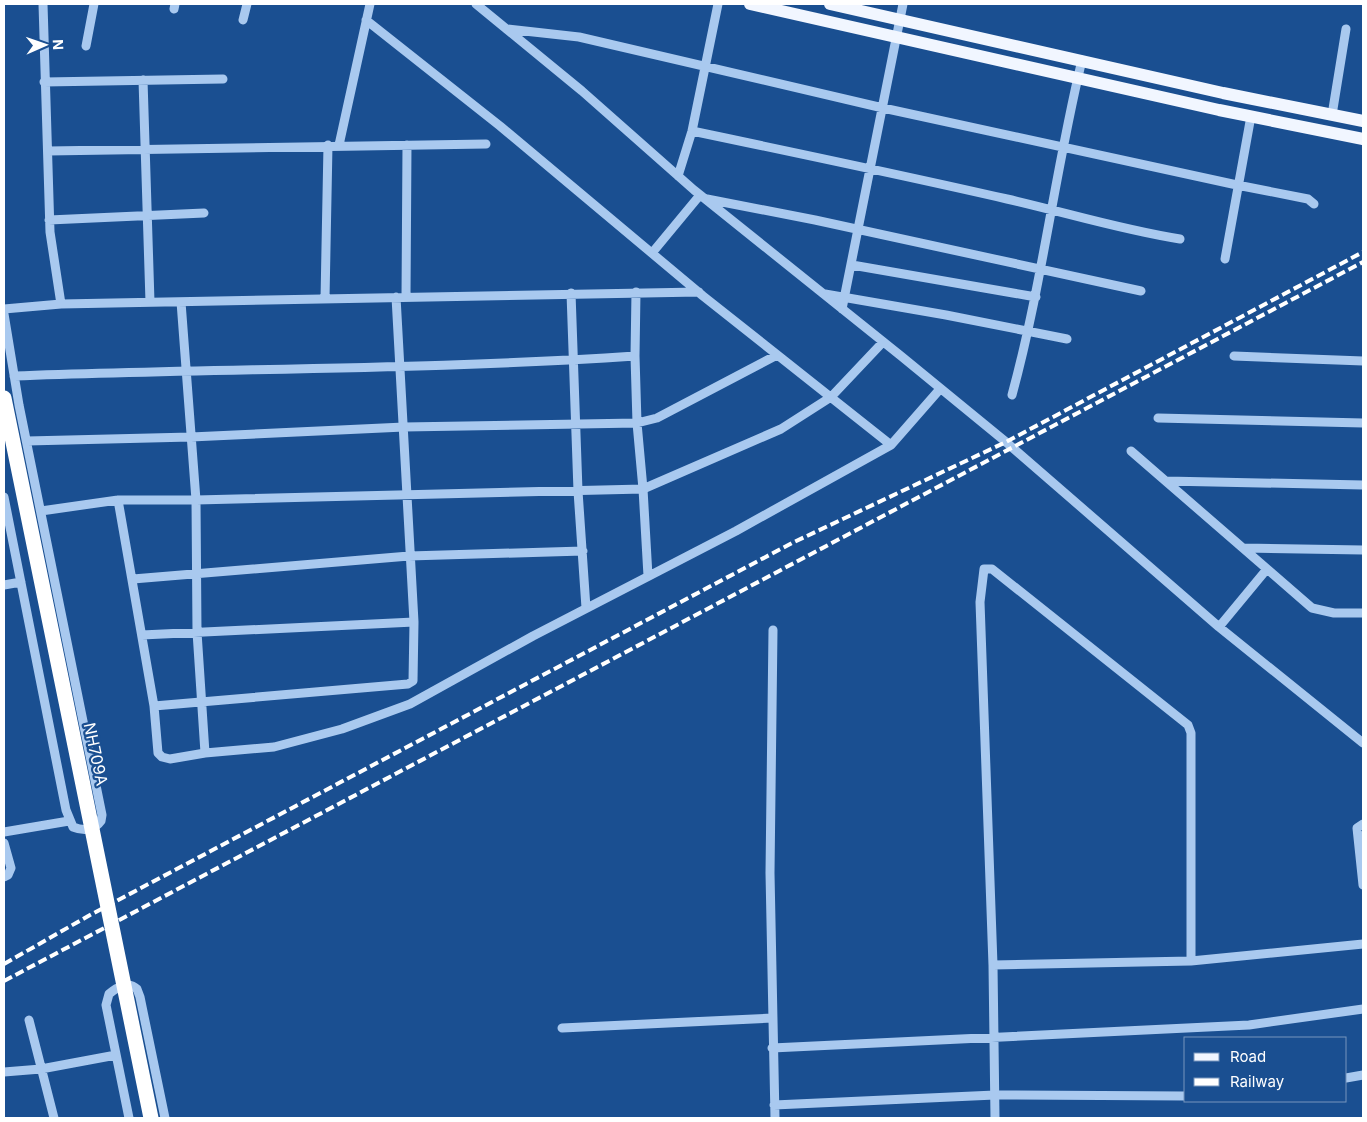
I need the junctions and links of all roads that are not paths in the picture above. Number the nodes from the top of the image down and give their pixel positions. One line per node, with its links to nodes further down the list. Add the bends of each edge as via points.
1 (43, 4): 22 (street)
2 (94, 4): 16 (street)
3 (247, 4): 11 (street)
4 (370, 4): 12 (street)
5 (476, 4): 13 (street)
6 (718, 4): 18 (street)
7 (830, 4): 10 (main road)
8 (903, 4): 10 (street)
9 (758, 5): 15 (main road)
10 (900, 19): 15 (street); 17 (main road)
11 (243, 20)
12 (366, 20): 31 (street); 47 (street)
13 (507, 29): 18 (street, via 579,37); 37 (street)
14 (1346, 29): 24 (street)
15 (897, 36): 19 (main road); 23 (street)
16 (86, 46)
17 (1082, 60): 19 (street); 24 (main road)
18 (706, 66): 23 (street); 27 (street)
19 (1078, 77): 25 (main road); 33 (street)
20 (223, 78): 21 (street)
21 (143, 80): 22 (street); 34 (street)
22 (44, 82): 35 (street)
23 (883, 108): 33 (street); 36 (street)
24 (1332, 115): 26 (main road)
25 (1251, 116): 28 (main road); 38 (street)
26 (1363, 121)
27 (692, 131): 36 (street); 37 (street)
28 (1363, 139)
29 (486, 144): 32 (street)
30 (328, 145): 31 (street); 34 (street); 60 (street)
31 (339, 145): 32 (street)
32 (407, 145): 58 (street)
33 (1064, 146): 38 (street); 41 (street)
34 (145, 148): 35 (street); 43 (street)
35 (48, 151): 44 (street)
36 (872, 168): 41 (street); 45 (street)
37 (678, 176): 39 (street)
38 (1237, 186): 40 (street, via 1308,199); 48 (street)
39 (702, 197): 45 (street); 47 (street); 55 (street)
40 (1314, 204)
41 (1051, 209): 46 (street, via 1146,234); 50 (street)
42 (204, 213): 43 (street)
43 (147, 216): 44 (street); 61 (street)
44 (49, 220): 63 (street)
45 (860, 230): 49 (street); 50 (street)
46 (1180, 239)
47 (652, 253): 53 (street)
48 (1225, 259)
49 (852, 265): 56 (street); 59 (street)
50 (1040, 269): 51 (street); 56 (street)
51 (1141, 291)
52 (636, 292): 53 (street); 54 (street); 71 (street)
53 (699, 292): 70 (street)
54 (571, 293): 58 (street); 73 (street)
55 (825, 294): 59 (street); 65 (street)
56 (1036, 296): 67 (street)
57 (396, 297): 58 (street); 60 (street); 75 (street)
58 (406, 297)
59 (845, 297): 65 (street); 67 (street)
60 (324, 299): 62 (street)
61 (150, 302): 62 (street); 63 (street)
62 (181, 302): 76 (street)
63 (62, 304): 64 (street)
64 (4, 309)
65 (842, 309): 69 (street)
66 (4, 314): 77 (street)
67 (1029, 332): 68 (street); 79 (street)
68 (1067, 339)
69 (883, 342): 78 (street); 80 (street)
70 (776, 355): 80 (street); 83 (street, via 657,418)
71 (635, 356): 73 (street); 83 (street)
72 (1234, 356): 74 (street)
73 (573, 360): 75 (street); 85 (street)
74 (1363, 361)
75 (400, 366): 76 (street); 86 (street)
76 (186, 370): 77 (street); 87 (street)
77 (14, 376): 88 (street)
78 (940, 389): 89 (street); 113 (street)
79 (1012, 395)
80 (831, 397): 89 (street); 93 (street, via 781,429)
81 (4, 398): 146 (highway, NH709A, bridge)
82 (1158, 418): 84 (street)
83 (637, 423): 85 (street); 93 (street)
84 (1363, 423)
85 (577, 426): 86 (street); 94 (street)
86 (404, 427): 87 (street); 95 (street)
87 (191, 437): 88 (street); 97 (street)
88 (27, 441): 99 (street)
89 (891, 445): 106 (street)
90 (1131, 451): 91 (street)
91 (1166, 481): 92 (street); 100 (street)
92 (1363, 485)
93 (644, 489): 94 (street); 106 (street)
94 (578, 490): 95 (street); 102 (street)
95 (406, 494): 97 (street); 103 (street)
96 (118, 500): 97 (street); 99 (street); 107 (street)
97 (196, 500): 105 (street)
98 (4, 503): 108 (street)
99 (41, 510): 121 (street, via 102,815 98,825 88,830 73,827)
100 (1244, 548): 101 (street); 104 (street)
101 (1363, 550)
102 (583, 551): 103 (street); 110 (street)
103 (409, 556): 105 (street); 112 (street)
104 (1267, 569): 111 (street, via 1312,608 1334,613); 113 (street)
105 (196, 574): 107 (street); 115 (street)
106 (648, 576): 110 (street)
107 (133, 579): 116 (street)
108 (21, 582): 109 (street); 121 (street)
109 (4, 585)
110 (586, 608): 120 (street, via 410,704 296,742)
111 (1363, 613)
112 (414, 622): 115 (street); 117 (street, via 414,681 408,684)
113 (1219, 626): 119 (street)
114 (773, 630): 131 (street)
115 (198, 632): 116 (street); 117 (street)
116 (142, 635): 118 (street)
117 (201, 703): 118 (street); 120 (street)
118 (154, 706): 120 (street, via 157,749 162,757 170,759)
119 (1363, 743)
120 (204, 753)
121 (69, 821): 123 (street)
122 (1363, 824): 126 (street, via 1357,828)
123 (4, 832)
124 (4, 843): 125 (street, via 11,868)
125 (4, 877)
126 (1363, 885)
127 (1363, 944): 128 (street)
128 (1191, 961): 129 (street); 129 (street, via 1191,733 1188,725 987,567 982,572 980,602)
129 (993, 965): 134 (street)
130 (1363, 1009): 134 (street, via 1249,1024)
131 (772, 1018): 133 (street); 135 (street)
132 (29, 1020): 137 (street)
133 (562, 1028)
134 (994, 1039): 135 (street); 141 (street)
135 (772, 1048): 143 (street)
136 (116, 1055): 137 (street); 145 (street); 147 (street, via 107,999 115,989 134,986 144,1011)
137 (41, 1069): 138 (street); 144 (street)
138 (4, 1072)
139 (1363, 1075): 140 (street)
140 (1347, 1078)
141 (995, 1095): 142 (street); 143 (street); 149 (street)
142 (1184, 1096)
143 (774, 1105): 148 (street)
144 (54, 1118)
145 (129, 1118)
146 (151, 1118)
147 (165, 1118)
148 (775, 1118)
149 (995, 1118)

